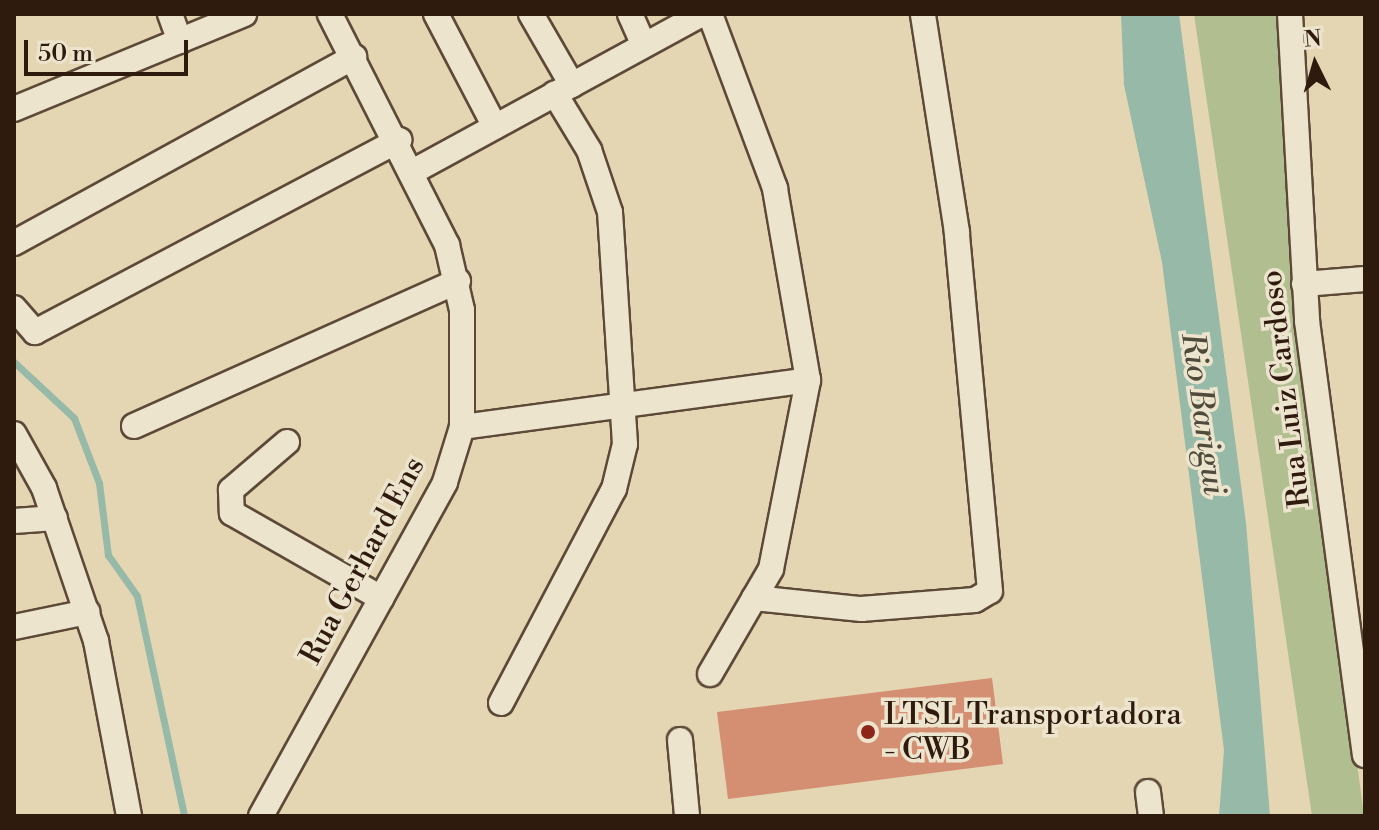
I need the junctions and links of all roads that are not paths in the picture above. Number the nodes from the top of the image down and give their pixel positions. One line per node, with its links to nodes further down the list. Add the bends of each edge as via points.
1 (170, 14): 11 (street)
2 (244, 14): 11 (street)
3 (330, 14): 13 (street, Rua Gerhard Ens)
4 (436, 14): 16 (street)
5 (531, 14): 14 (street)
6 (630, 14): 12 (street)
7 (702, 14): 12 (street)
8 (710, 14): 24 (street, via 775,188)
9 (923, 14): 33 (street, via 957,232 990,591 975,600 861,609)
10 (1290, 14): 22 (street, Rua Luiz Cardoso)
11 (180, 41): 15 (street)
12 (644, 45): 14 (street)
13 (354, 57): 17 (street, Rua Gerhard Ens); 19 (street)
14 (563, 90): 16 (street); 25 (street, via 610,212)
15 (14, 109)
16 (495, 127): 18 (street)
17 (399, 140): 18 (street, Rua Gerhard Ens); 23 (street, via 35,332)
18 (414, 171): 21 (street, Rua Gerhard Ens)
19 (14, 243)
20 (1365, 279): 22 (street)
21 (458, 281): 26 (street); 27 (street, Rua Gerhard Ens)
22 (1304, 284): 39 (street, Rua Luiz Cardoso)
23 (14, 308)
24 (808, 380): 25 (street); 33 (street, via 771,569)
25 (624, 409): 27 (street); 37 (street, via 614,489)
26 (134, 426)
27 (462, 427): 32 (street, Rua Gerhard Ens, via 445,482)
28 (14, 434): 30 (street)
29 (287, 442): 32 (street, via 231,490 232,513)
30 (55, 518): 31 (street); 34 (street)
31 (14, 521)
32 (381, 598): 41 (street, Rua Gerhard Ens)
33 (754, 598): 36 (street)
34 (87, 612): 35 (street); 40 (street)
35 (14, 627)
36 (710, 674)
37 (501, 703)
38 (680, 740): 42 (street)
39 (1365, 755)
40 (129, 816)
41 (261, 816)
42 (687, 816)

